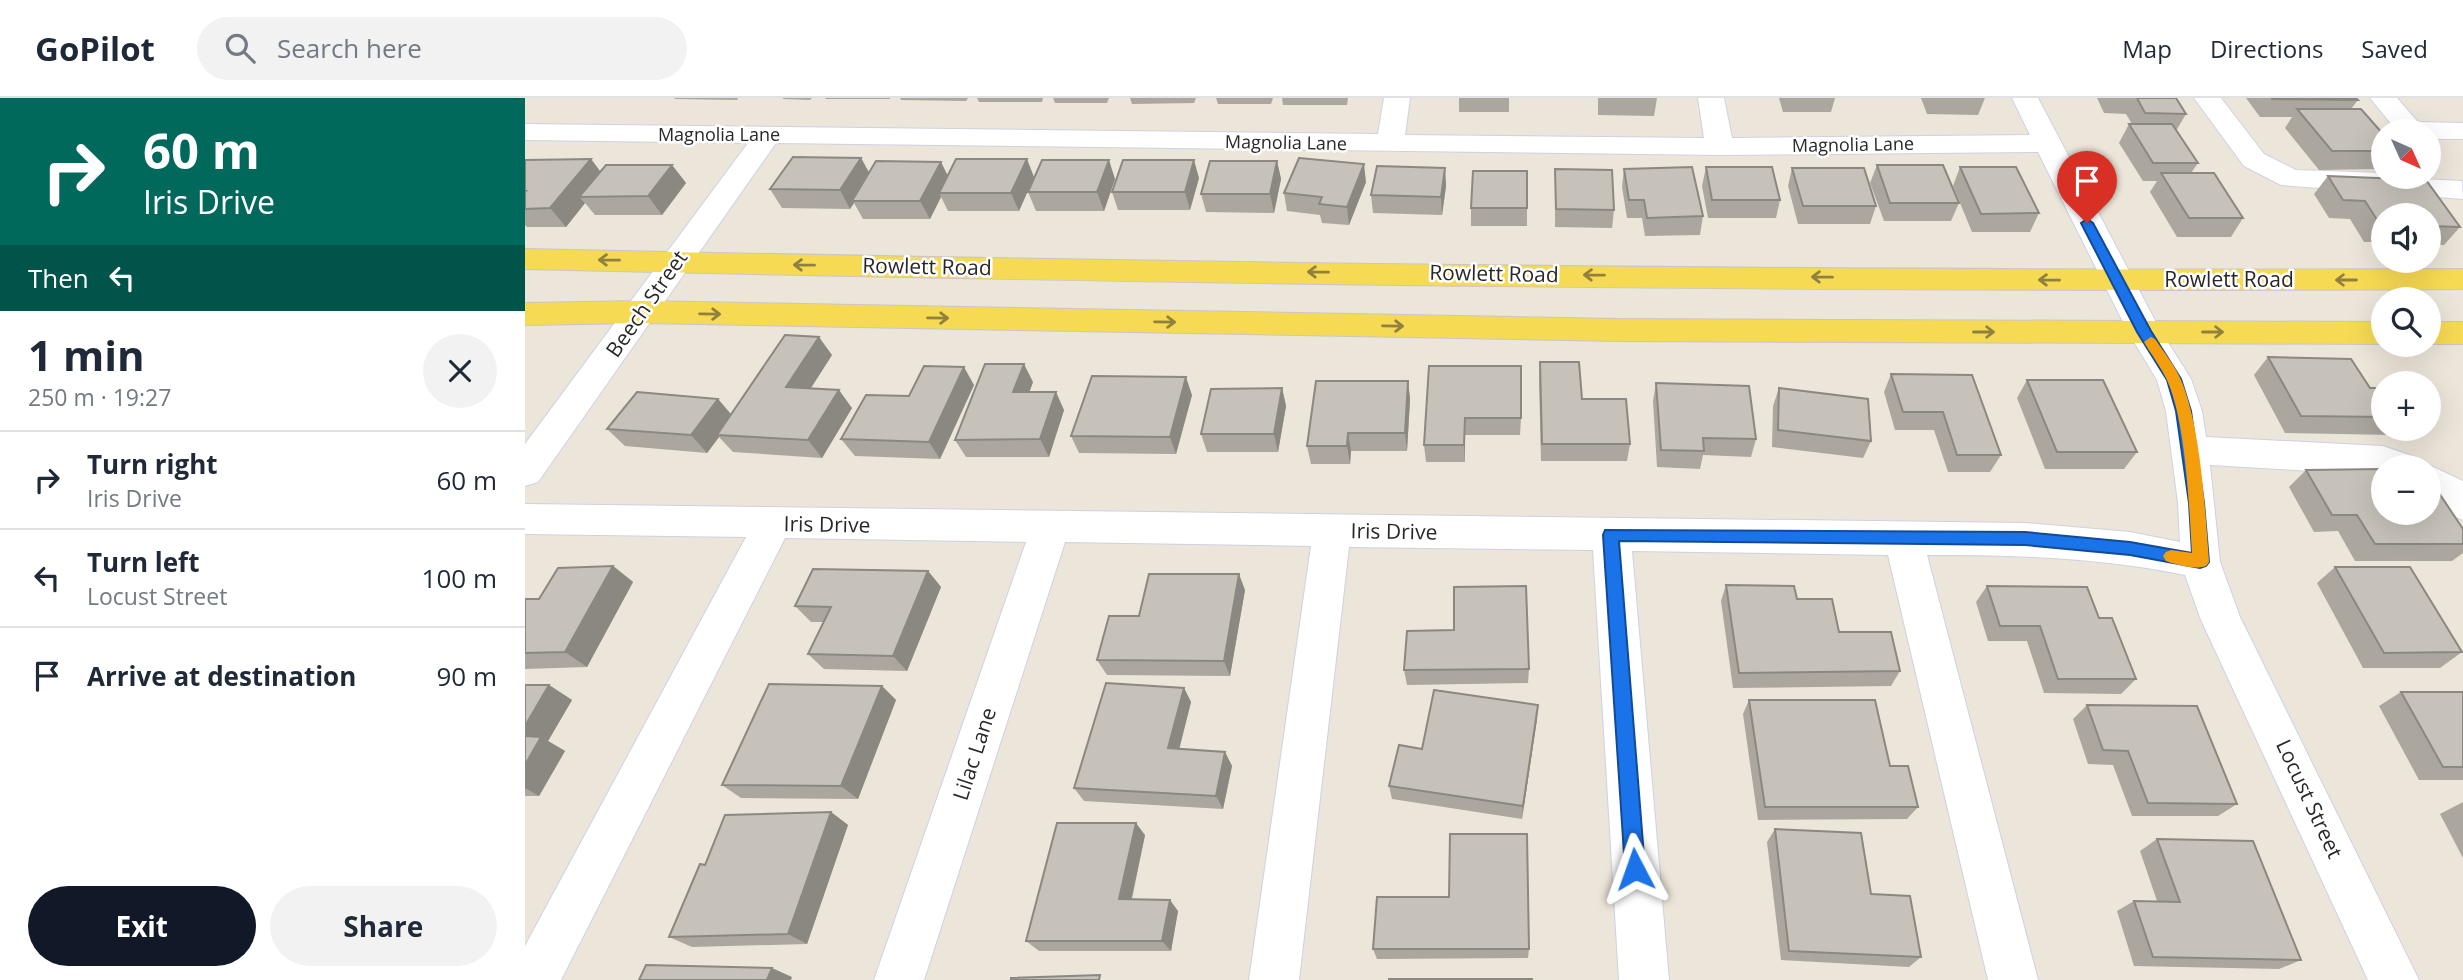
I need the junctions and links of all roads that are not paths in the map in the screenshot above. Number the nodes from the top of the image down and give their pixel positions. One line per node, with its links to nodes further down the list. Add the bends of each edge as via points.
1 (1397, 98): 12 (street)
2 (1711, 98): 13 (street)
3 (2025, 98): 11 (street)
4 (2207, 98): 15 (street, via 2253,160 2291,179)
5 (2382, 98): 6 (street)
6 (2400, 119)
7 (2441, 131): 8 (street)
8 (2463, 131)
9 (525, 132): 10 (street, Magnolia Lane)
10 (767, 136): 12 (street, Magnolia Lane); 17 (street, Beech Street)
11 (2047, 142): 13 (street, Magnolia Lane); 19 (street)
12 (1390, 144): 13 (street, Magnolia Lane)
13 (1720, 147)
14 (2441, 165): 15 (street)
15 (2463, 190)
16 (525, 259): 17 (main road, Rowlett Road, one-way to 16)
17 (677, 262): 19 (main road, Rowlett Road, one-way to 17); 20 (street, Beech Street)
18 (2463, 279): 19 (main road, Rowlett Road, one-way to 19)
19 (2117, 281): 22 (street)
20 (642, 312): 21 (main road); 22 (main road, one-way to 22, via 1590,330); 28 (street, Beech Street)
21 (525, 314)
22 (2144, 332): 23 (main road, one-way to 23); 26 (street, via 2174,379)
23 (2371, 333)
24 (2441, 333): 25 (main road)
25 (2463, 333)
26 (2189, 450): 27 (street); 37 (street)
27 (2371, 459)
28 (525, 472)
29 (2441, 486): 30 (street)
30 (2463, 505)
31 (525, 519): 32 (street, Iris Drive)
32 (773, 524): 33 (street, Iris Drive); 38 (street)
33 (1050, 528): 34 (street, Iris Drive); 39 (street, Lilac Lane)
34 (1332, 532): 35 (street, Iris Drive); 40 (street)
35 (1611, 535): 36 (street, Iris Drive); 41 (street)
36 (1904, 539): 37 (street, Iris Drive, via 2025,539 2130,548); 42 (street)
37 (2200, 562): 43 (street, Locust Street, via 2221,620)
38 (534, 980)
39 (899, 980)
40 (1274, 980)
41 (1643, 980)
42 (2013, 980)
43 (2394, 980)

